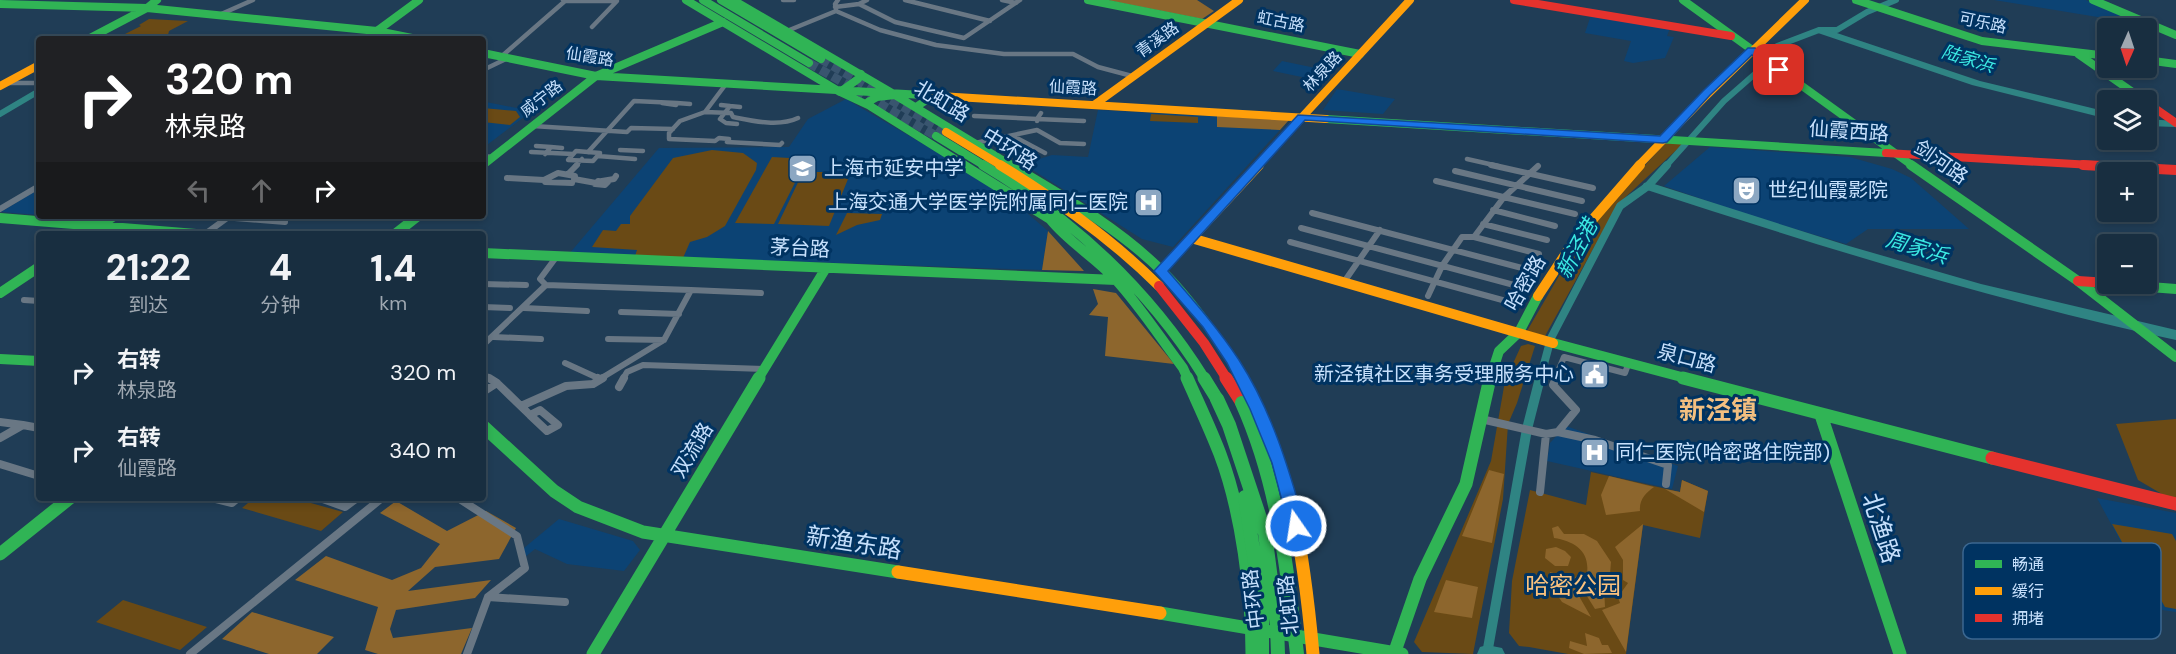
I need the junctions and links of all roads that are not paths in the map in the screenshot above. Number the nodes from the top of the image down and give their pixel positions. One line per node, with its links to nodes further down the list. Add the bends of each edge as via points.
1 (253, 0): 30 (street)
2 (419, 0): 36 (main road)
3 (686, 0): 29 (main road, 北虹路)
4 (696, 0): 29 (main road)
5 (703, 0): 6 (main road, via 815,61)
6 (722, 0): 31 (main road)
7 (733, 0): 31 (main road, 北虹路)
8 (783, 0): 9 (street)
9 (794, 0)
10 (838, 0): 28 (street)
11 (867, 0): 27 (street)
12 (905, 0): 32 (street)
13 (1002, 0): 23 (street)
14 (1088, 0): 34 (main road, 虹古路)
15 (1239, 0): 34 (main road, 青溪路)
16 (1410, 0): 46 (main road, 林泉路)
17 (1514, 0): 42 (main road)
18 (1683, 0): 42 (main road, 剑河路)
19 (1805, 0): 45 (main road, 哈密路)
20 (2093, 0): 38 (main road)
21 (2100, 0): 38 (main road)
22 (564, 1): 35 (street, via 618,1); 48 (street)
23 (1018, 1): 32 (street)
24 (1861, 2): 43 (main road, 可乐路, via 1982,41)
25 (0, 4): 26 (main road)
26 (152, 4): 30 (main road); 39 (main road)
27 (859, 4): 28 (street); 32 (street, via 895,22 964,38)
28 (836, 9): 37 (street); 55 (street, via 880,30 936,45 1004,54 1073,54 1098,67)
29 (708, 13): 33 (main road, 北虹路)
30 (219, 15): 36 (main road)
31 (764, 18): 37 (main road, 北虹路)
32 (990, 21)
33 (723, 22): 54 (main road, 威宁路); 60 (main road, 北虹路)
34 (1206, 23): 46 (main road, 虹古路); 55 (main road, 青溪路)
35 (592, 27)
36 (377, 31): 40 (main road); 41 (main road)
37 (787, 31): 53 (main road, 北虹路)
38 (2176, 34)
39 (93, 36)
40 (370, 36)
41 (402, 36)
42 (1731, 36): 45 (main road, 剑河路)
43 (2075, 52): 47 (main road, 可乐路); 59 (main road)
44 (486, 53): 48 (main road, 仙霞路)
45 (1755, 53): 88 (main road, 哈密路, via 1706,93); 103 (main road, 剑河路)
46 (1360, 54): 77 (main road, 林泉路)
47 (2097, 55)
48 (505, 57): 52 (street); 54 (main road, 仙霞路)
49 (2157, 61): 50 (main road)
50 (2176, 64)
51 (36, 67): 57 (main road)
52 (486, 68)
53 (861, 74): 60 (main road); 61 (main road, 北虹路)
54 (596, 76): 58 (main road, 仙霞路); 83 (main road, 威宁路)
55 (1132, 76): 67 (main road, 青溪路)
56 (36, 83): 57 (street)
57 (2, 84)
58 (726, 84): 60 (main road, 仙霞路); 72 (street)
59 (2129, 90)
60 (840, 92): 61 (main road, 仙霞路); 66 (main road, 北虹路)
61 (895, 95): 62 (main road, 仙霞路); 66 (main road, via 873,98); 70 (main road, 北虹路)
62 (931, 97): 67 (main road, 仙霞路); 70 (main road)
63 (666, 104): 64 (street); 73 (street); 86 (street, via 634,101)
64 (690, 104)
65 (721, 105): 68 (street)
66 (867, 105): 161 (main road, 北虹路, via 1050,219)
67 (1094, 105): 77 (main road, 仙霞路)
68 (730, 106): 69 (street); 74 (street)
69 (740, 106)
70 (916, 107): 90 (main road, 北虹路)
71 (2157, 110): 80 (main road)
72 (705, 112): 74 (street); 84 (street, via 680,121)
73 (662, 113)
74 (724, 113): 78 (street, via 777,122); 82 (street, via 720,119)
75 (1041, 113): 79 (street)
76 (974, 116): 79 (street)
77 (1302, 117): 88 (main road, 仙霞路); 146 (main road, 林泉路)
78 (798, 118)
79 (1037, 119): 81 (street); 85 (street)
80 (2171, 120)
81 (1084, 121)
82 (737, 124)
83 (533, 126): 86 (street); 105 (main road, 威宁路)
84 (673, 129): 86 (street); 89 (street, via 669,139)
85 (1037, 130): 87 (street); 91 (street, via 1060,143)
86 (607, 131): 98 (street)
87 (1013, 136): 90 (street, via 995,136); 100 (street, via 1021,144 1034,145)
88 (1663, 140): 103 (main road, 仙霞西路); 185 (main road, 哈密路, via 1570,246 1541,291)
89 (782, 143)
90 (975, 143): 124 (main road, 北虹路)
91 (1084, 144)
92 (536, 147): 93 (street)
93 (551, 147): 94 (street); 101 (street)
94 (562, 148)
95 (620, 150): 99 (street)
96 (643, 151): 99 (street)
97 (531, 152): 101 (street)
98 (588, 152): 102 (street); 104 (street, via 600,153)
99 (629, 152): 107 (street)
100 (1045, 153)
101 (545, 154): 102 (street)
102 (573, 154): 106 (street, via 568,159)
103 (1896, 154): 111 (main road, 仙霞西路); 163 (main road, 剑河路)
104 (598, 156): 106 (street, via 593,161); 107 (street)
105 (486, 159)
106 (582, 159): 113 (street)
107 (623, 159): 108 (street)
108 (635, 159)
109 (1467, 159): 114 (street)
110 (1538, 166): 114 (street)
111 (2176, 170)
112 (1455, 171): 120 (street)
113 (568, 174): 117 (street, via 558,173); 118 (street, via 575,176)
114 (1531, 174): 120 (street); 122 (street)
115 (616, 176): 118 (street, via 599,182)
116 (507, 178): 117 (street)
117 (547, 180): 118 (street)
118 (575, 181)
119 (1436, 181): 123 (street)
120 (1517, 186): 123 (street); 125 (street)
121 (36, 188): 126 (street)
122 (1593, 188)
123 (1504, 197): 127 (street); 129 (street)
124 (1070, 201): 151 (main road); 160 (main road, 北虹路, via 1130,242)
125 (1582, 201)
126 (0, 209)
127 (1493, 210): 136 (street); 138 (street)
128 (1312, 213): 140 (street)
129 (1575, 214)
130 (0, 218): 137 (main road)
131 (110, 219): 137 (main road)
132 (226, 219): 143 (street)
133 (251, 219): 135 (street)
134 (414, 219): 144 (main road)
135 (285, 222)
136 (1483, 224): 145 (street); 147 (street)
137 (99, 226): 141 (main road); 142 (main road)
138 (1555, 226)
139 (1301, 228): 149 (street)
140 (1380, 230): 149 (street); 150 (street)
141 (92, 231)
142 (154, 231)
143 (209, 231)
144 (399, 231)
145 (1474, 237): 150 (street, via 1462,237); 152 (street)
146 (1191, 238): 160 (main road, 林泉路); 164 (main road, 泉口路)
147 (1546, 240)
148 (1290, 242): 155 (street)
149 (1369, 246): 155 (street); 156 (street)
150 (1452, 249): 156 (street); 158 (street)
151 (1127, 254): 208 (main road, 中环路, bridge, via 1067,207 941,134 1054,212 1113,262 1149,299 1195,361); 237 (main road, 中环路, bridge, via 1168,295 1215,357 1256,431 1284,539)
152 (1539, 254)
153 (486, 255): 154 (main road, 茅台路)
154 (557, 256): 157 (main road, 茅台路); 168 (street, via 540,279)
155 (1359, 261): 162 (street); 164 (street)
156 (1442, 266): 162 (street); 169 (street)
157 (826, 268): 161 (main road, 茅台路); 196 (main road, 双流路)
158 (1522, 268)
159 (36, 269): 173 (main road)
160 (1161, 271): 229 (main road, 北虹路, via 1208,325 1234,363 1271,442 1302,552)
161 (1116, 280): 228 (main road, 北虹路, via 1183,368 1221,456 1241,532)
162 (1435, 281): 175 (street); 178 (street)
163 (2078, 281): 165 (main road); 191 (main road, 剑河路)
164 (1344, 282): 185 (main road, 泉口路)
165 (2097, 282)
166 (486, 284): 167 (street)
167 (526, 285)
168 (546, 285): 172 (street); 181 (street)
169 (1514, 285)
170 (2157, 287): 171 (main road)
171 (2176, 289)
172 (691, 290): 174 (street); 184 (street)
173 (0, 293)
174 (761, 293)
175 (1428, 296)
176 (24, 300): 177 (street)
177 (36, 301)
178 (1506, 301)
179 (486, 307): 180 (street)
180 (510, 308)
181 (524, 308): 182 (street); 186 (street)
182 (587, 311)
183 (621, 312): 184 (street)
184 (679, 314): 189 (street)
185 (1522, 334): 195 (main road, 泉口路); 205 (main road, 哈密路, via 1499,351)
186 (494, 337): 187 (street); 190 (street)
187 (541, 339)
188 (608, 339): 189 (street)
189 (664, 340): 198 (street)
190 (486, 343)
191 (2176, 357)
192 (0, 360): 193 (main road)
193 (36, 361)
194 (565, 363): 198 (street)
195 (1629, 363): 204 (main road, 泉口路); 211 (street, via 1625,373 1564,357 1553,385 1576,410)
196 (765, 369): 200 (street, via 643,365 627,372); 224 (main road, 双流路)
197 (486, 376): 199 (street)
198 (600, 379): 202 (street, via 593,384 566,386)
199 (497, 383): 201 (street); 202 (street)
200 (619, 387)
201 (486, 390)
202 (521, 406): 203 (street)
203 (530, 415)
204 (1821, 415): 223 (main road, 泉口路); 239 (main road, 北渔路)
205 (1482, 419): 212 (street); 230 (main road, 哈密路, via 1466,484 1420,579)
206 (0, 422): 207 (street)
207 (23, 425): 209 (street); 213 (street)
208 (1229, 425): 235 (main road, bridge, via 1248,510 1262,608); 236 (main road, 中环路, bridge, via 1264,533)
209 (36, 427)
210 (486, 429): 224 (main road, 新渔东路, via 554,491 578,507 643,532)
211 (1558, 432): 212 (street); 216 (street, via 1668,465)
212 (1546, 434): 217 (street)
213 (0, 438)
214 (0, 464): 215 (street)
215 (36, 475)
216 (1666, 483)
217 (1540, 492)
218 (66, 501): 225 (main road)
219 (328, 501): 220 (street, via 345,507)
220 (353, 501)
221 (378, 501): 231 (street)
222 (463, 501): 226 (street, via 517,536 525,568)
223 (2176, 504)
224 (664, 535): 228 (main road, 新渔东路); 233 (main road, 双流路)
225 (0, 554)
226 (488, 597): 227 (street); 232 (street)
227 (565, 602)
228 (1252, 627): 229 (main road, 新渔东路); 234 (main road, 北虹路)
229 (1311, 637): 230 (main road, 新渔东路); 238 (main road, 北虹路)
230 (1397, 653)
231 (190, 654)
232 (467, 654)
233 (593, 654)
234 (1252, 654)
235 (1262, 654)
236 (1278, 654)
237 (1297, 654)
238 (1313, 654)
239 (1900, 654)

